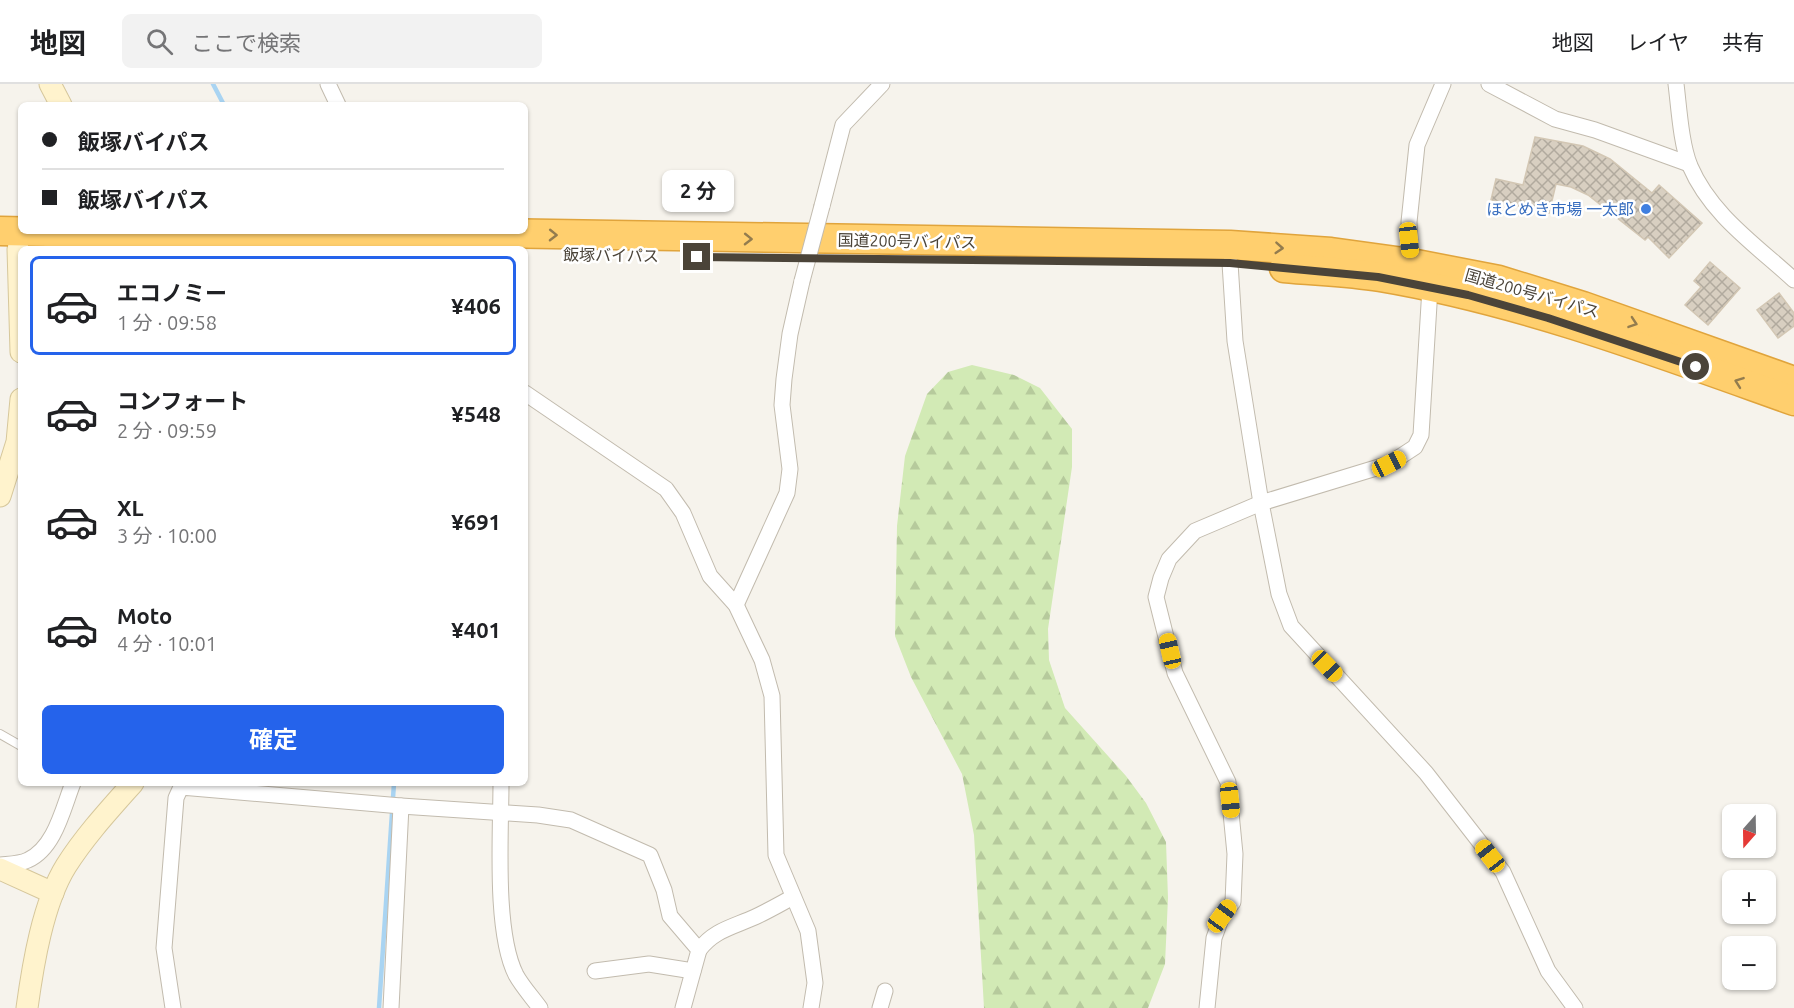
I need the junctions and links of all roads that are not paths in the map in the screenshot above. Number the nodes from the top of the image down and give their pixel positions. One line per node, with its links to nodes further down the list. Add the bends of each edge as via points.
1 (50, 84): 7 (main road)
2 (328, 84): 8 (street)
3 (882, 84): 26 (street, bridge, via 843,125 790,334 782,405 790,469 787,493)
4 (1443, 84): 15 (street, via 1417,145 1409,222)
5 (1489, 84): 9 (street, via 1555,119)
6 (1676, 84): 9 (street)
7 (59, 102)
8 (337, 102)
9 (1689, 164): 17 (street, via 1720,213)
10 (43, 234): 13 (highway, 国道200号バイパス)
11 (197, 234): 12 (highway, 国道200号バイパス, bridge)
12 (418, 237): 15 (highway, 国道200号バイパス, one-way to 15, via 1230,245)
13 (10, 245): 19 (main road)
14 (528, 254): 16 (highway, 飯塚バイパス)
15 (1411, 262): 18 (street); 20 (highway, 国道200号バイパス, one-way to 20, via 1499,280 1583,306)
16 (1230, 263): 18 (highway, 飯塚バイパス, via 1378,277); 25 (street, via 1235,341)
17 (1794, 280)
18 (1430, 288): 22 (highway, 飯塚バイパス, one-way to 18, via 1548,318); 25 (street, via 1421,435 1415,447 1389,464)
19 (18, 323)
20 (1794, 381)
21 (528, 395): 26 (street, via 666,489 683,513 710,576)
22 (1794, 401)
23 (18, 431): 24 (main road)
24 (0, 496)
25 (1261, 503): 48 (street, via 1195,531 1169,559 1156,597 1175,673 1228,782 1235,854 1233,902 1222,916 1214,938); 49 (street, via 1279,594 1292,626 1426,773 1503,872 1548,971)
26 (736, 605): 36 (street, via 762,660 772,696 776,855)
27 (0, 734): 28 (lane)
28 (18, 744)
29 (73, 786): 34 (street, via 40,853 27,861)
30 (130, 786): 35 (main road, via 84,838)
31 (501, 786): 33 (street)
32 (401, 806): 33 (street); 42 (street, via 181,787 176,798 164,948); 43 (street)
33 (501, 812): 37 (street, via 571,820 650,855 670,916); 44 (street, via 499,858 506,938 515,974)
34 (0, 867): 35 (main road)
35 (53, 893): 41 (main road)
36 (793, 897): 37 (street, via 727,926); 46 (street, via 808,931 815,982)
37 (699, 950): 39 (street)
38 (595, 971): 39 (street, via 649,964)
39 (693, 971): 45 (street)
40 (885, 991): 47 (street)
41 (27, 1008)
42 (172, 1008)
43 (391, 1008)
44 (540, 1008)
45 (683, 1008)
46 (811, 1008)
47 (880, 1008)
48 (1207, 1008)
49 (1575, 1008)

